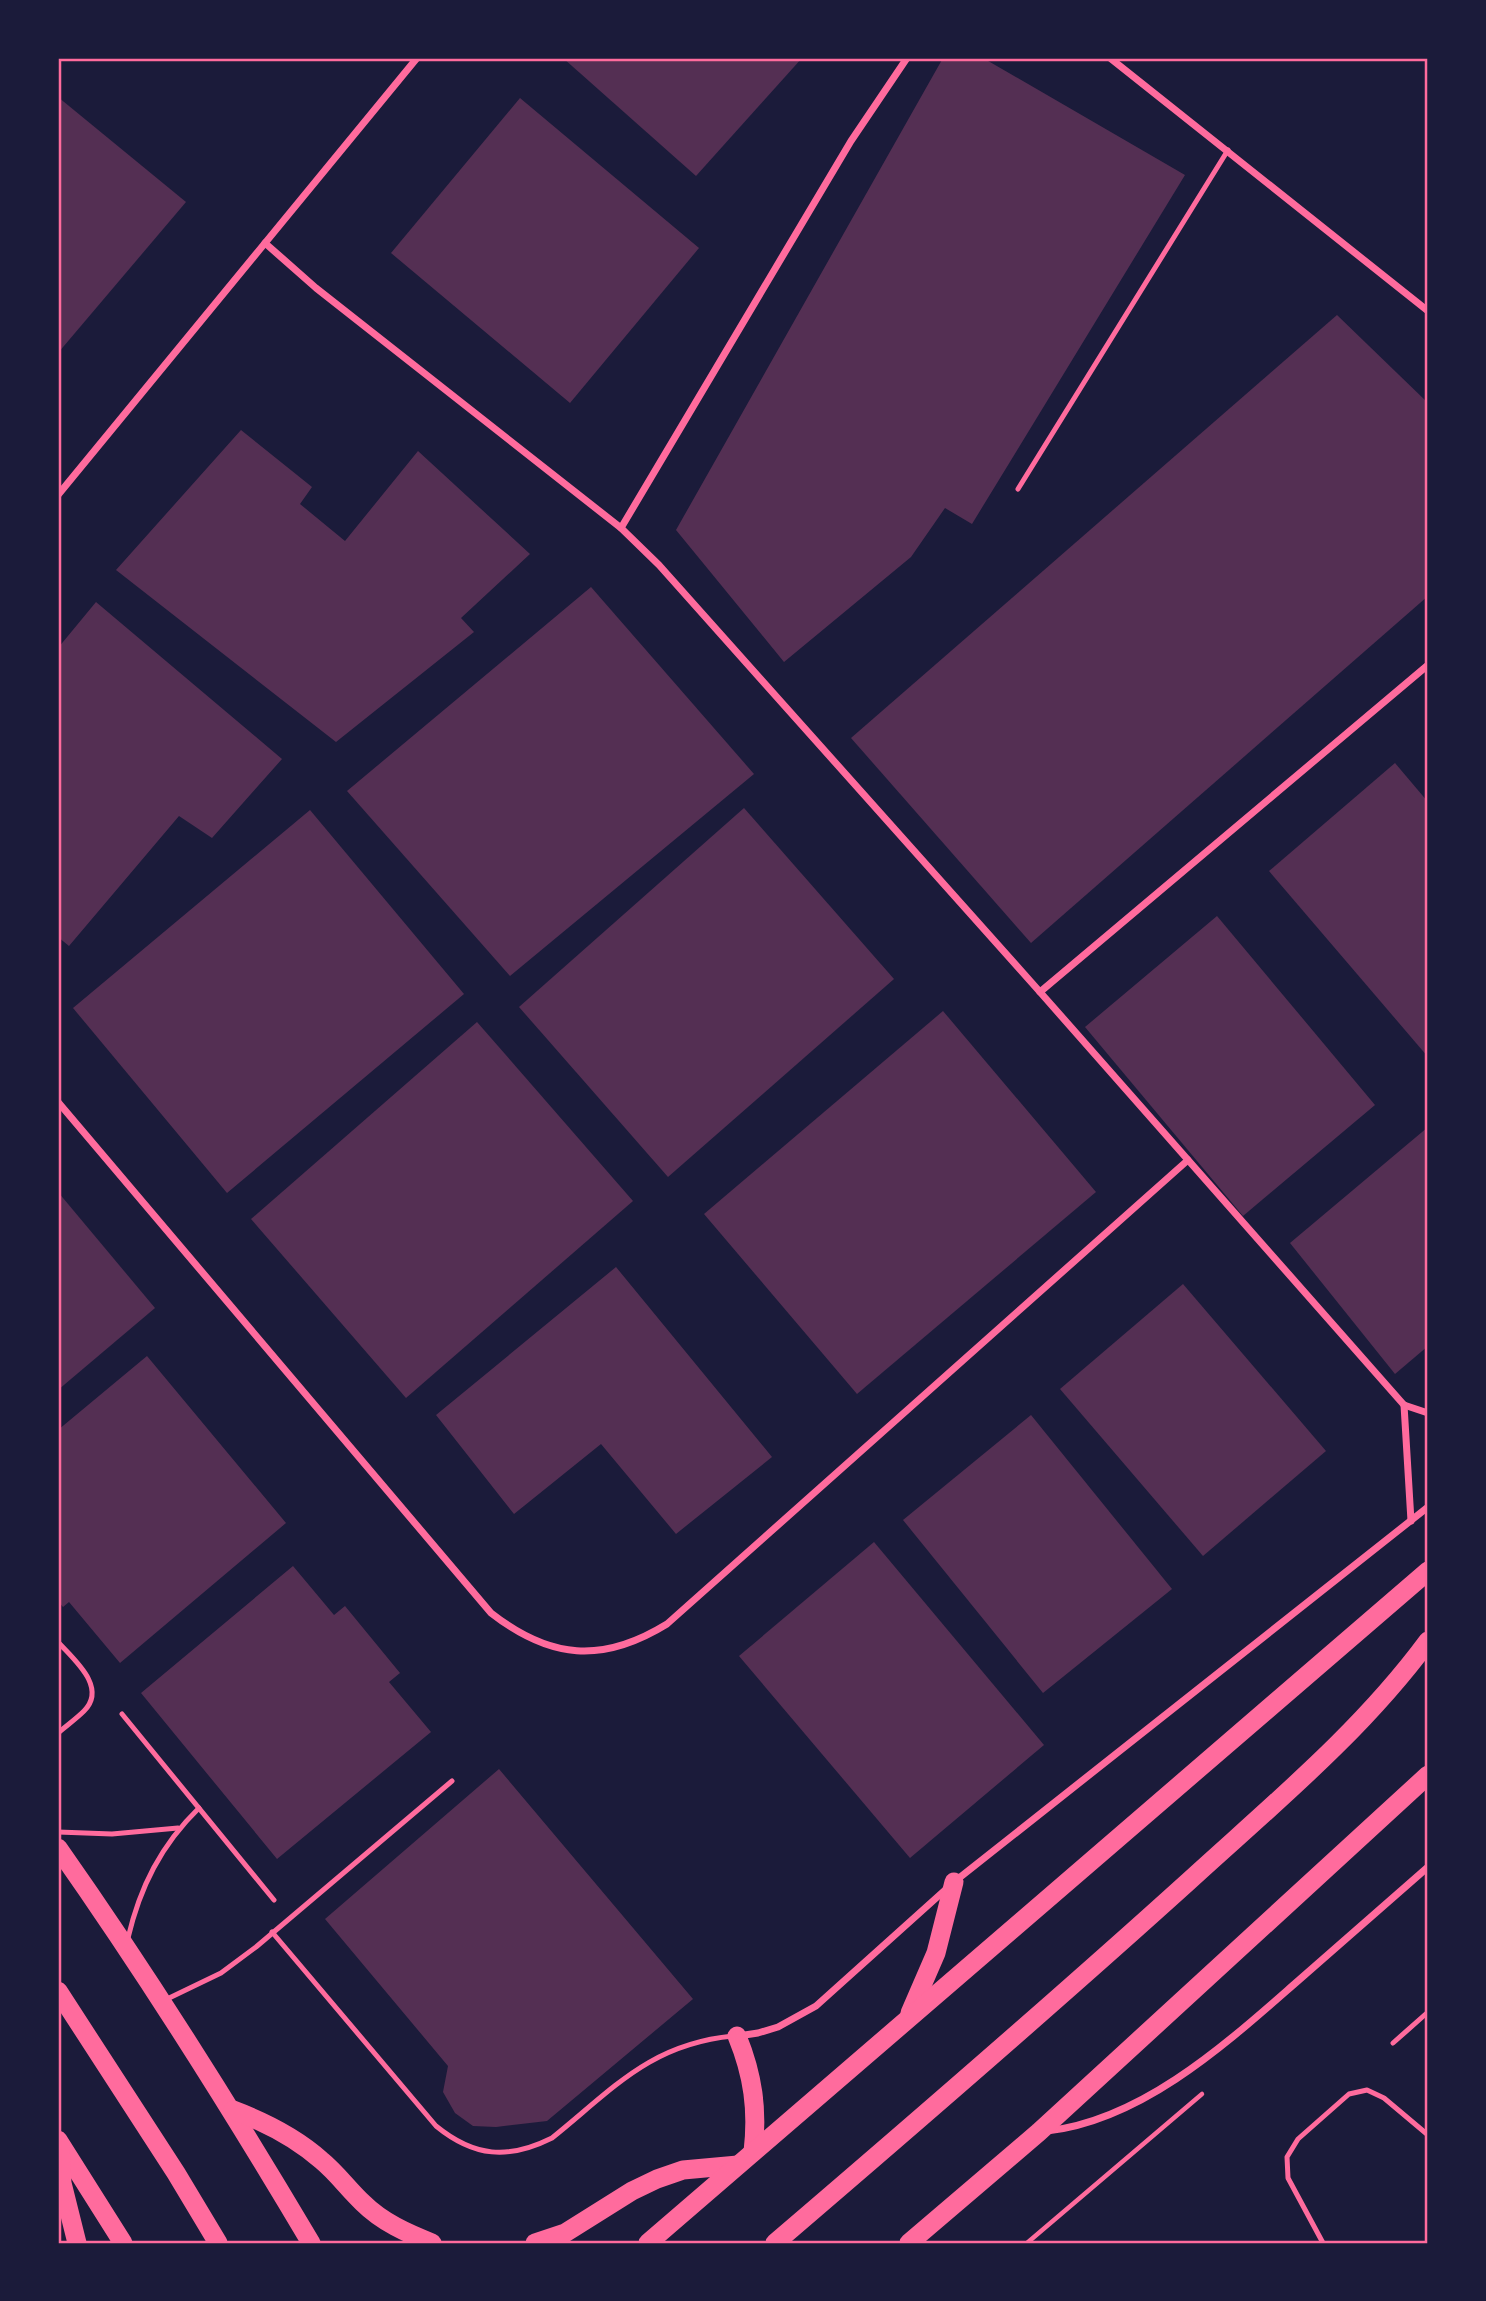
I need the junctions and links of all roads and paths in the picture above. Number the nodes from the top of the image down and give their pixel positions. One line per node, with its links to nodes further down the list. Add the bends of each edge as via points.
1 (417, 58): 5 (street)
2 (907, 58): 9 (street, via 851,141)
3 (1110, 58): 4 (street)
4 (1228, 150): 6 (street); 7 (lane)
5 (265, 243): 8 (street); 9 (street)
6 (1428, 311)
7 (1018, 489)
8 (58, 495)
9 (621, 528): 11 (street)
10 (1428, 665): 11 (street)
11 (1040, 992): 13 (street)
12 (58, 1102): 13 (street, via 491,1614 537,1643 590,1652 618,1648 667,1625)
13 (1188, 1160): 14 (street)
14 (1404, 1405): 15 (street); 17 (street)
15 (1428, 1413)
16 (1428, 1507): 17 (street)
17 (1411, 1521): 30 (street)
18 (1428, 1571): 37 (highway)
19 (1428, 1641): 53 (highway, via 1331,1751 1101,1960)
20 (58, 1642): 22 (lane, via 89,1679 93,1695 85,1710)
21 (122, 1714): 25 (lane)
22 (58, 1733)
23 (1428, 1775): 41 (highway)
24 (452, 1781): 32 (lane)
25 (199, 1808): 26 (lane); 31 (lane)
26 (178, 1828): 27 (lane, via 112,1834); 33 (lane, via 145,1884)
27 (58, 1832)
28 (58, 1848): 33 (highway)
29 (1428, 1867): 41 (street, via 1189,2071 1108,2114)
30 (954, 1882): 37 (highway, via 936,1953); 38 (street, via 816,2006 778,2027)
31 (274, 1900)
32 (272, 1932): 35 (lane, via 221,1973); 38 (lane, via 436,2126 483,2151 536,2146 653,2058 694,2042)
33 (126, 1945): 35 (highway)
34 (58, 1991): 48 (highway)
35 (162, 2001): 40 (highway)
36 (1428, 2012): 39 (lane)
37 (907, 2020): 44 (highway)
38 (737, 2036): 44 (highway, via 755,2092)
39 (1393, 2043)
40 (233, 2110): 49 (highway); 50 (highway, via 296,2141 385,2220)
41 (1039, 2132): 54 (highway)
42 (1428, 2136): 55 (lane, via 1384,2098 1367,2090 1349,2094 1298,2139 1287,2157 1288,2178)
43 (59, 2142): 46 (highway, via 62,2183); 47 (highway)
44 (754, 2152): 45 (highway)
45 (738, 2165): 51 (highway, via 683,2170 657,2179 565,2233); 52 (highway)
46 (77, 2243)
47 (123, 2243)
48 (218, 2243)
49 (311, 2243)
50 (432, 2243)
51 (535, 2243)
52 (648, 2243)
53 (775, 2243)
54 (909, 2243)
55 (1323, 2243)

